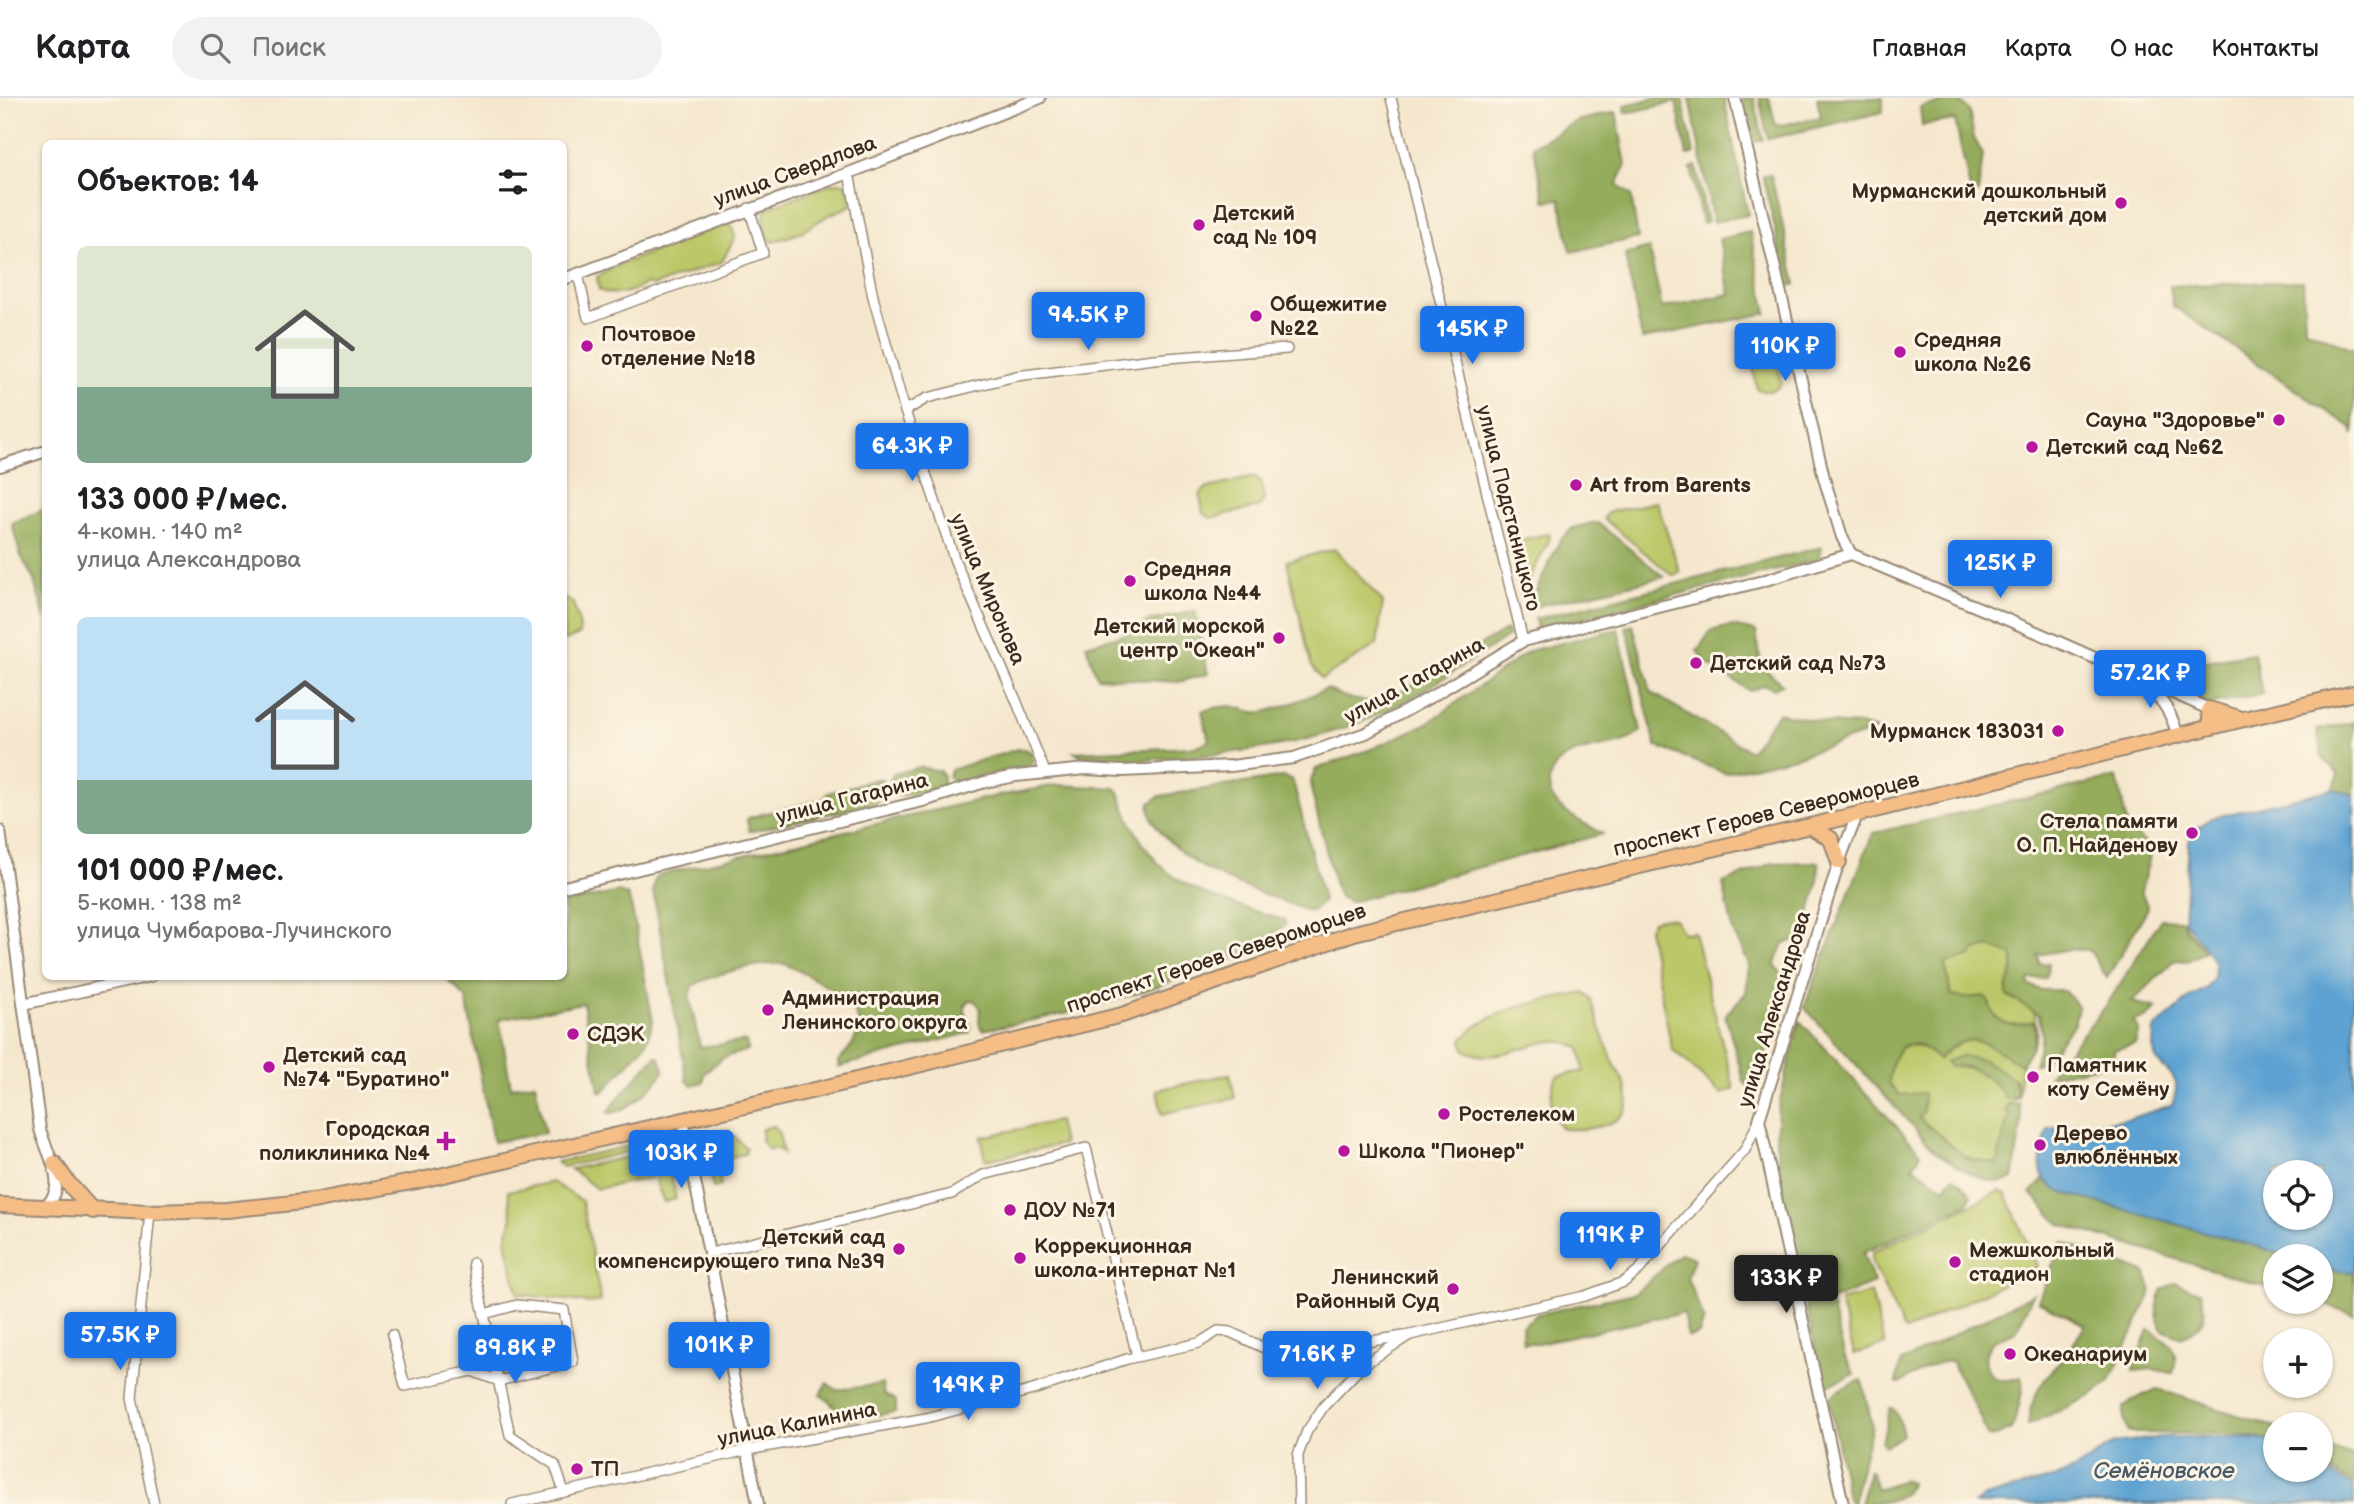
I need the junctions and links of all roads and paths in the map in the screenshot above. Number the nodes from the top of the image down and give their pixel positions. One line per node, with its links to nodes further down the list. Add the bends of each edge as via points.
1 (1040, 98): 4 (street, улица Свердлова)
2 (1391, 98): 13 (street, улица Подстаницкого)
3 (1735, 98): 12 (street, via 1824,478)
4 (849, 173): 5 (street, улица Свердлова); 9 (street, улица Миронова, via 873,297)
5 (749, 208): 6 (street, улица Свердлова); 6 (street, via 763,253 588,318)
6 (578, 274): 7 (street, улица Свердлова)
7 (567, 278)
8 (1287, 349): 9 (street, via 1016,376 927,398)
9 (905, 411): 20 (street, улица Миронова, via 955,561)
10 (42, 451): 11 (street)
11 (1, 466)
12 (1851, 554): 13 (street, улица Гагарина); 14 (street)
13 (1523, 641): 20 (street, улица Гагарина, via 1366,733 1305,755 1231,766)
14 (2136, 676): 16 (street); 19 (street, via 2161,698)
15 (2354, 694): 17 (main road, проспект Героев Североморцев)
16 (2209, 709): 17 (main road); 18 (main road)
17 (2244, 719): 18 (main road, проспект Героев Североморцев)
18 (2211, 727): 19 (main road, проспект Героев Североморцев)
19 (2178, 736): 21 (main road, проспект Героев Североморцев)
20 (1045, 772): 25 (street, улица Гагарина, via 985,782)
21 (1857, 815): 22 (main road, проспект Героев Североморцев); 24 (street, улица Александрова)
22 (1810, 826): 24 (main road, via 1831,839); 28 (main road, проспект Героев Североморцев, via 1354,933 1122,1015)
23 (0, 831): 27 (street)
24 (1839, 862): 29 (street, улица Александрова)
25 (567, 886)
26 (133, 980): 27 (street)
27 (23, 1004): 30 (street, via 40,1132)
28 (683, 1120): 34 (main road, проспект Героев Североморцев, via 313,1201); 35 (street)
29 (1759, 1120): 39 (street, via 1745,1150 1624,1282 1585,1296); 48 (street, улица Александрова)
30 (54, 1163): 32 (street, via 56,1191); 33 (main road)
31 (0, 1205): 32 (main road, проспект Героев Североморцев)
32 (43, 1208): 33 (main road, проспект Героев Североморцев)
33 (93, 1211): 34 (main road, проспект Героев Североморцев)
34 (150, 1212): 44 (street, via 132,1398)
35 (710, 1253): 40 (street, via 952,1195 983,1175 1086,1148); 42 (street)
36 (473, 1263): 37 (street)
37 (484, 1314): 41 (street); 41 (street, via 517,1305 564,1310 573,1362)
38 (392, 1335): 41 (street, via 405,1386 472,1371)
39 (1410, 1335): 40 (street, улица Калинина, via 1275,1353 1244,1337 1218,1331 1199,1343); 47 (street, via 1363,1365 1307,1431 1298,1455)
40 (1137, 1356): 42 (street, улица Калинина, via 926,1418)
41 (499, 1381): 43 (street, via 510,1435 555,1465)
42 (748, 1450): 43 (street, улица Калинина); 46 (street)
43 (564, 1492): 45 (street, улица Калинина)
44 (153, 1504)
45 (512, 1504)
46 (758, 1504)
47 (1299, 1504)
48 (1843, 1504)

